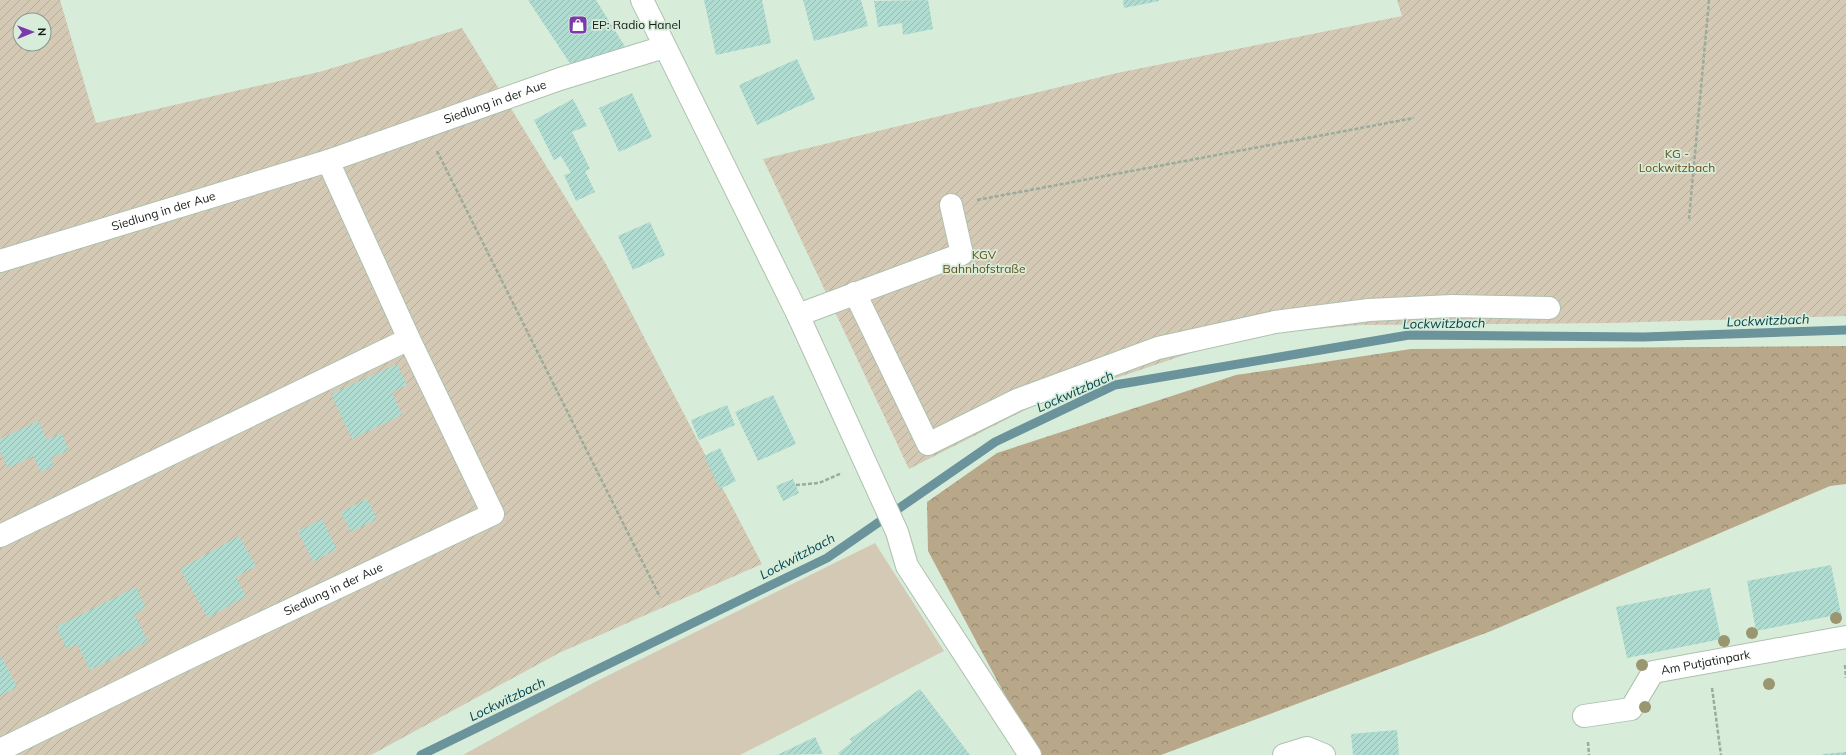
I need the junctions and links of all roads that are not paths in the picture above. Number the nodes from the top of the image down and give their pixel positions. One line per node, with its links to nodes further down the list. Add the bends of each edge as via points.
1 (642, 0): 2 (street)
2 (664, 47): 3 (street, Siedlung in der Aue, via 560,79); 8 (street)
3 (328, 161): 5 (street, Siedlung in der Aue); 9 (street, Siedlung in der Aue)
4 (951, 205): 6 (street, via 962,254)
5 (0, 260)
6 (855, 293): 7 (street, via 928,444 1017,400 1158,348 1275,322 1376,309 1452,306); 8 (street)
7 (1549, 308)
8 (798, 315): 14 (street, via 897,532 907,566)
9 (409, 339): 10 (street); 13 (street, Siedlung in der Aue, via 492,514)
10 (0, 536)
11 (1846, 637): 12 (street, Am Putjatinpark, via 1653,672 1631,709)
12 (1584, 716)
13 (0, 750)
14 (1030, 755)
15 (1284, 755): 16 (street, via 1307,748)
16 (1324, 755)

